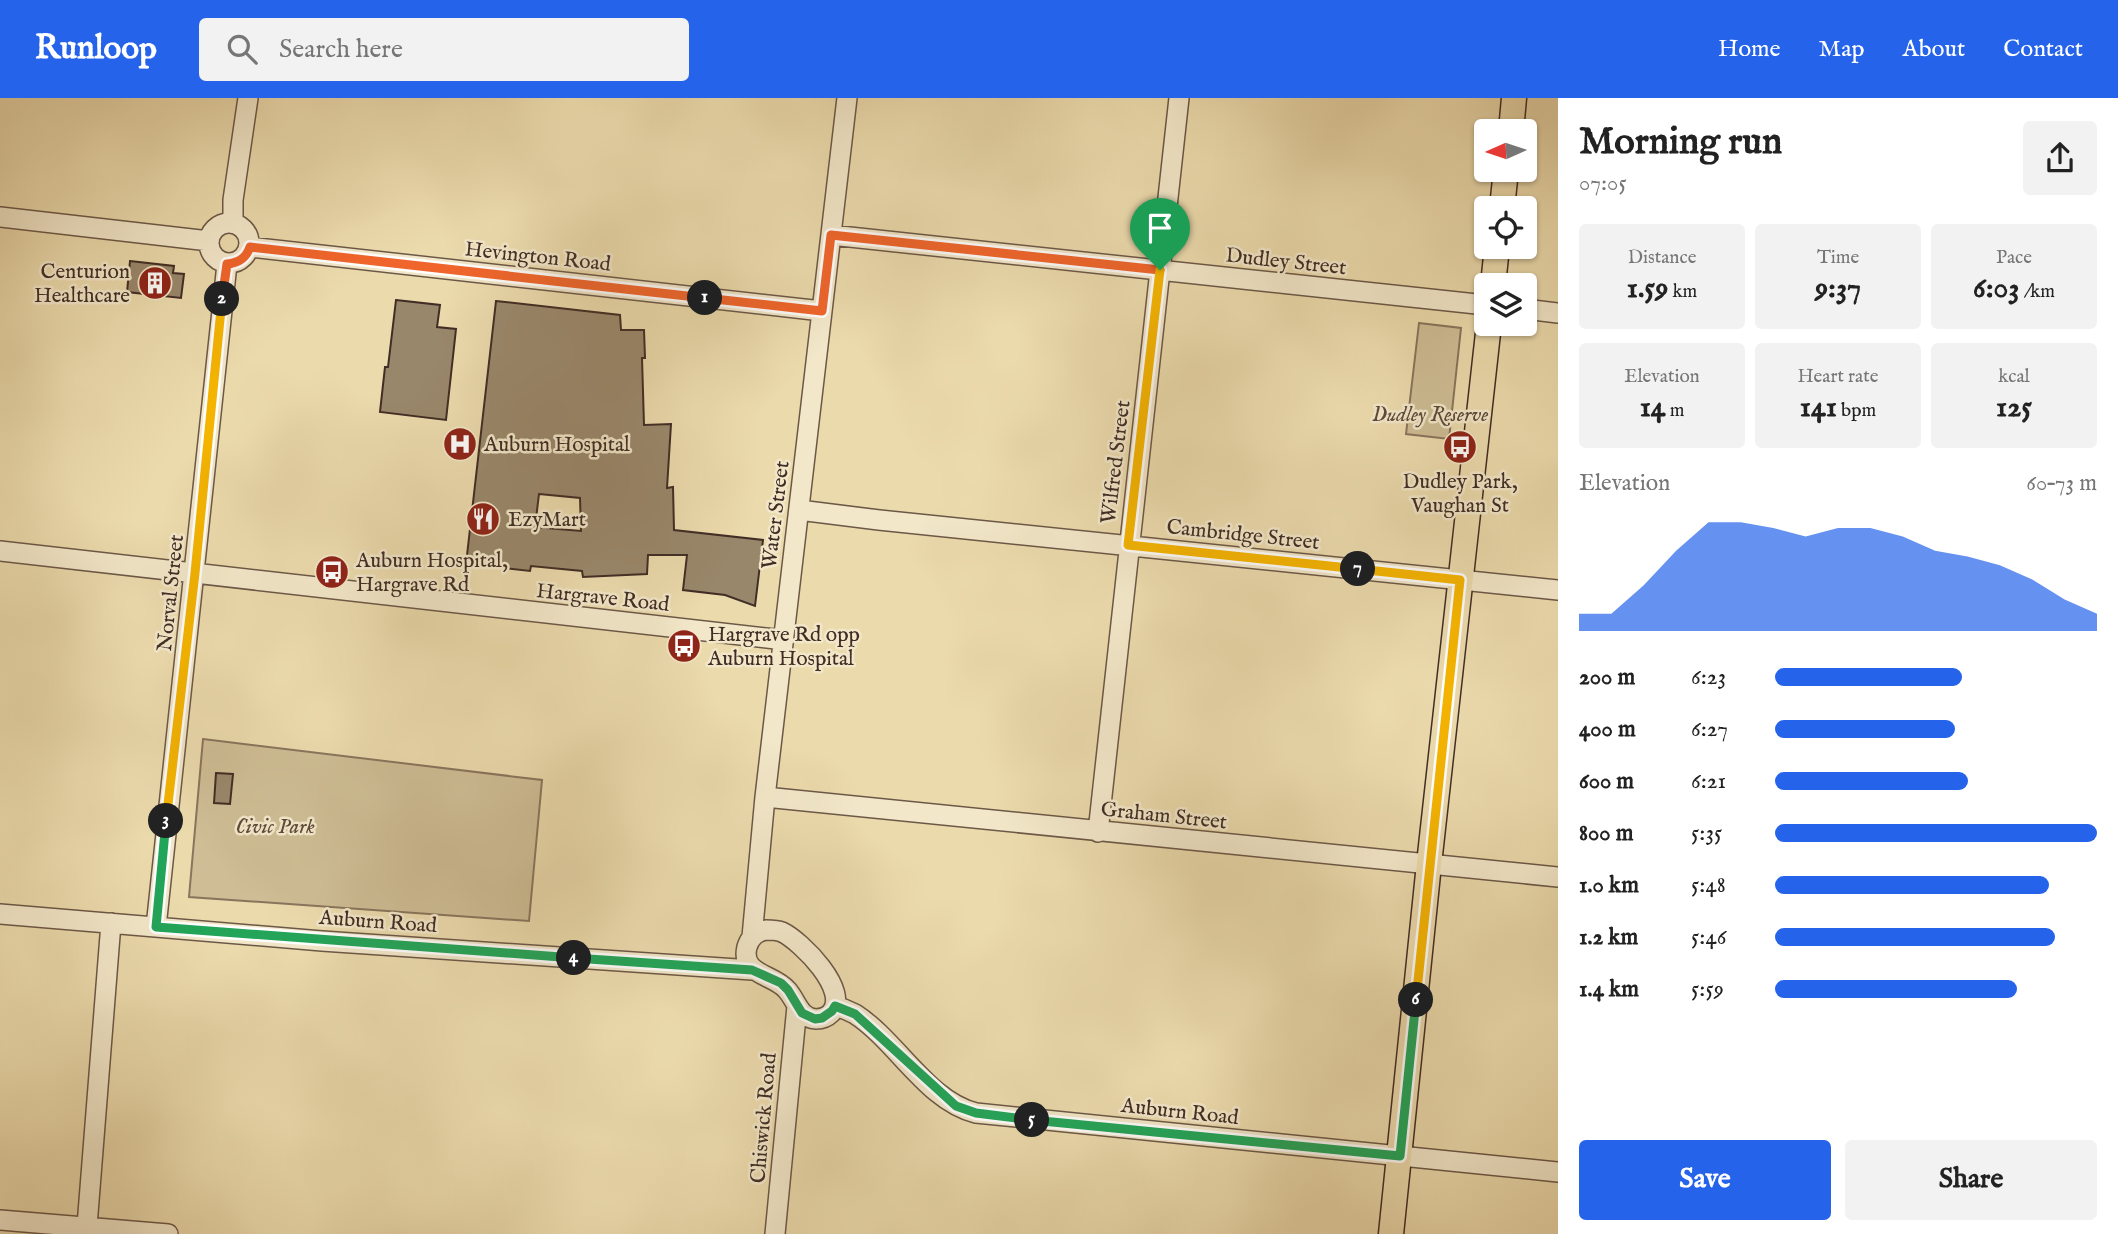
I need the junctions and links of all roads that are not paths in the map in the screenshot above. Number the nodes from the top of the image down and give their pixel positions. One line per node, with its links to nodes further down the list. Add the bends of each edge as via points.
1 (248, 98): 7 (street)
2 (846, 98): 8 (street, Water Street)
3 (1178, 98): 12 (street, Wilfred Street)
4 (1514, 98): 5 (main road)
5 (1512, 119)
6 (0, 217): 9 (street)
7 (233, 223): 9 (street, via 217,227); 10 (street, via 244,229)
8 (831, 235): 12 (street, Dudley Street); 14 (street, Water Street)
9 (209, 241): 11 (street, via 211,254)
10 (250, 247): 11 (street, via 244,258); 14 (street, Hevington Road)
11 (227, 264): 21 (street, Norval Street)
12 (1160, 270): 13 (street, Dudley Street); 19 (street, Wilfred Street)
13 (1474, 304)
14 (822, 311): 18 (street, Water Street)
15 (1537, 311): 16 (street)
16 (1558, 313)
17 (1488, 336): 22 (main road)
18 (799, 510): 19 (street, Cambridge Street); 24 (street, Water Street)
19 (1128, 545): 22 (street, Cambridge Street); 26 (street, Wilfred Street)
20 (0, 551): 21 (street, Hargrave Road)
21 (195, 573): 24 (street, Hargrave Road); 31 (street, Norval Street)
22 (1460, 580): 23 (street, Cambridge Street); 27 (main road)
23 (1558, 590)
24 (784, 640): 25 (street, Water Street)
25 (765, 797): 26 (street, Graham Street); 32 (street, Water Street)
26 (1098, 832): 27 (street, Graham Street)
27 (1429, 863): 28 (street, Graham Street); 36 (main road)
28 (1558, 877)
29 (0, 914): 30 (street, Auburn Road)
30 (111, 923): 31 (street, Auburn Road); 39 (street)
31 (156, 927): 33 (street, Auburn Road)
32 (752, 937): 33 (street, Water Street, via 746,950); 35 (street, via 776,930 791,938 828,977 835,991)
33 (752, 970): 34 (street, via 781,983)
34 (797, 1006): 35 (street, via 815,1019 828,1016); 41 (street, Chiswick Road)
35 (835, 1006): 36 (street, Auburn Road, via 855,1014 937,1091 967,1111)
36 (1400, 1156): 37 (street, Auburn Road); 42 (main road)
37 (1558, 1171)
38 (0, 1220): 39 (street)
39 (87, 1226): 40 (street)
40 (168, 1234)
41 (775, 1234)
42 (1391, 1234)

